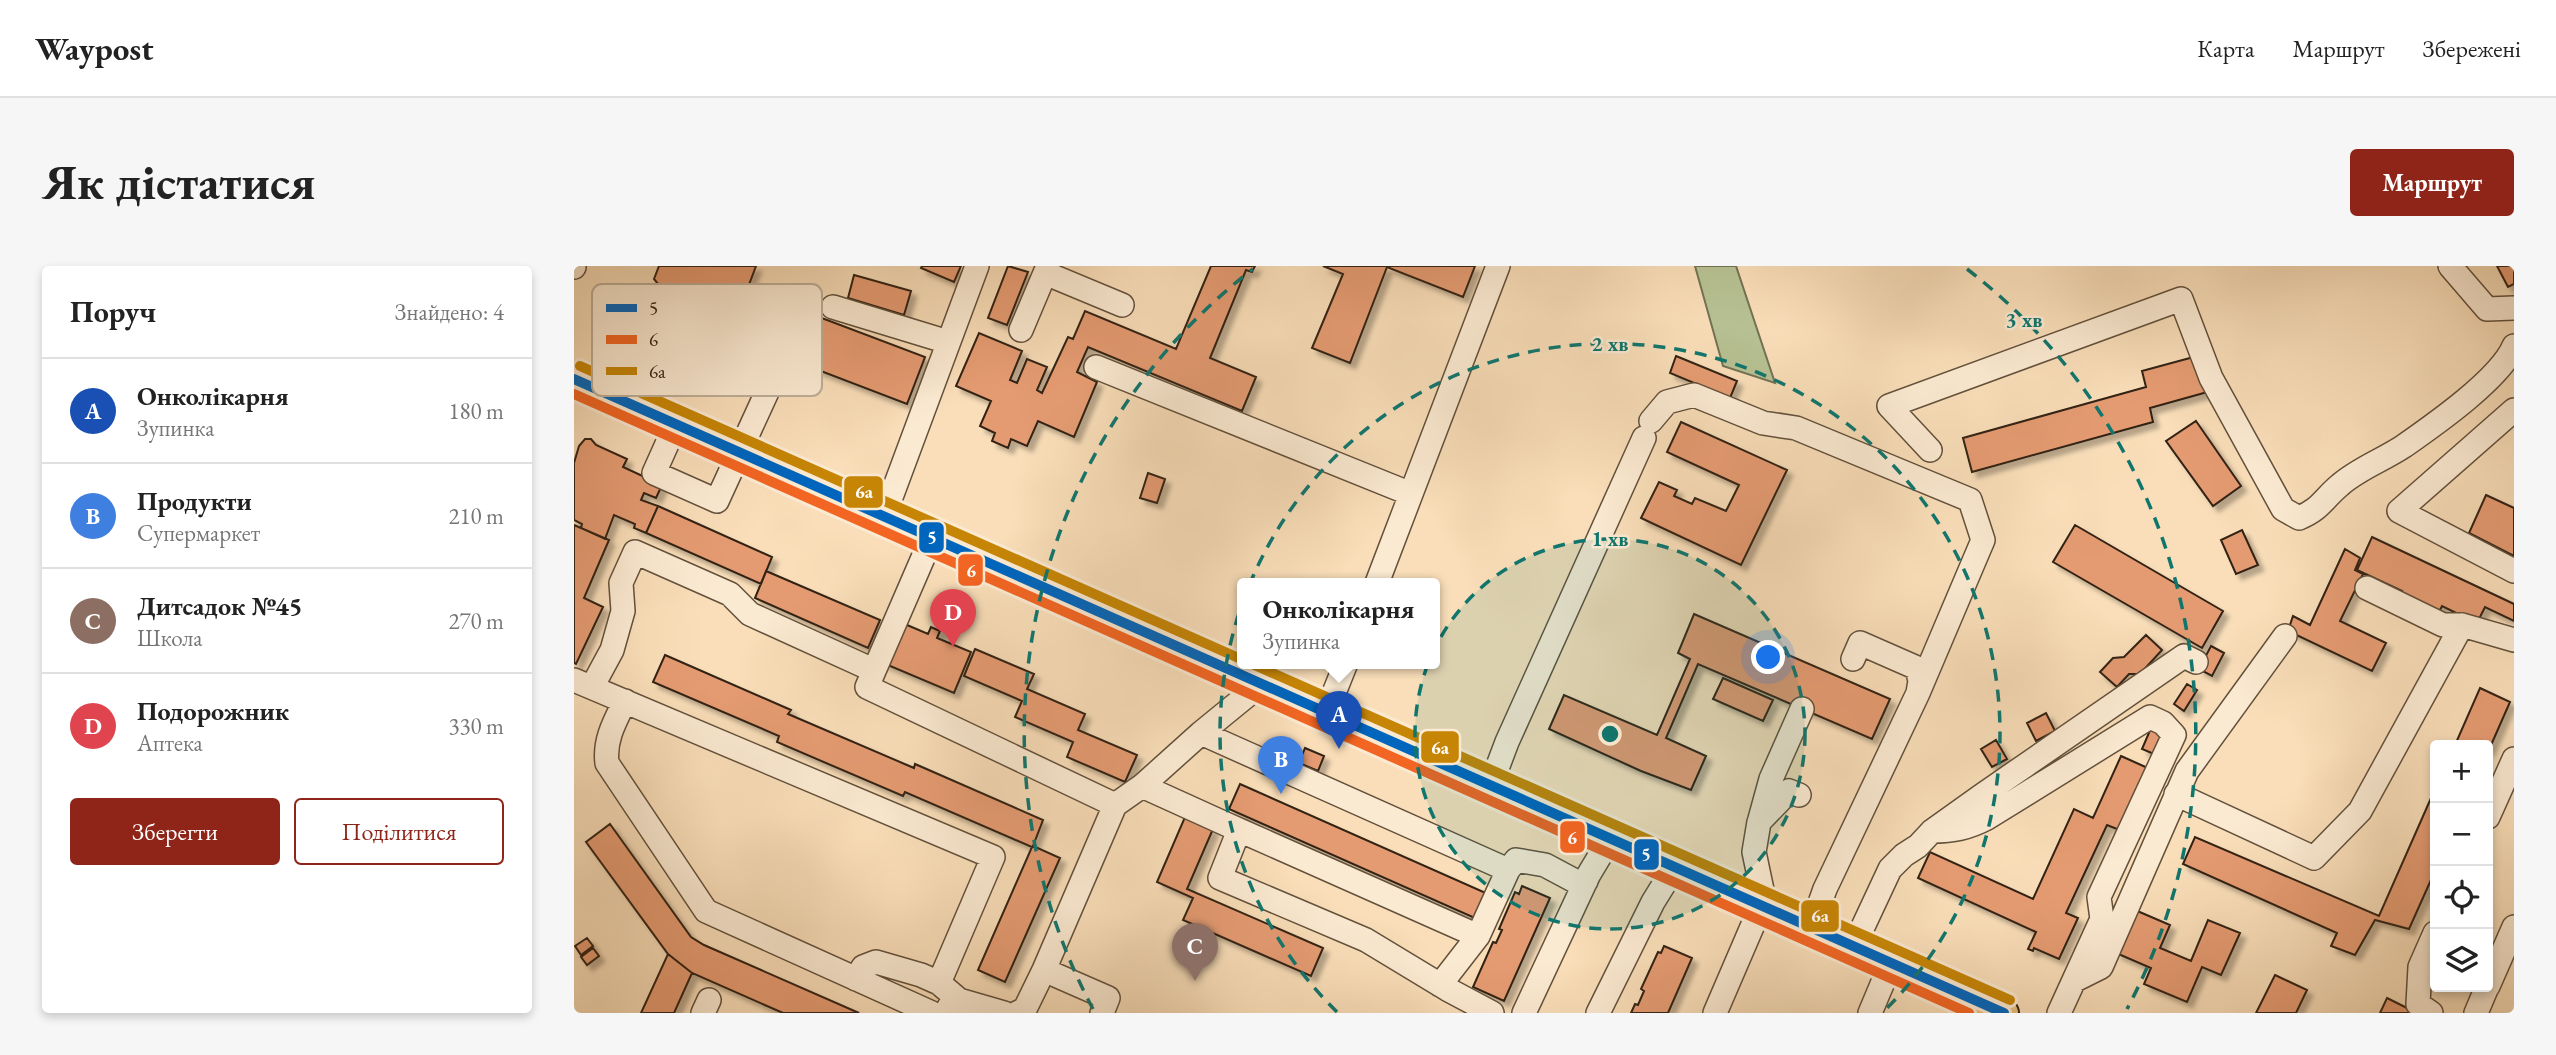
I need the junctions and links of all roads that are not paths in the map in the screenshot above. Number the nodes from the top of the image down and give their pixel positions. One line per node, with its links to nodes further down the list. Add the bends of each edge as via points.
1 (977, 266): 9 (street)
2 (1498, 266): 20 (street)
3 (2450, 266): 7 (street, via 2487,309)
4 (1047, 269): 5 (street); 8 (street)
5 (1122, 305)
6 (833, 307): 9 (street)
7 (2514, 309)
8 (1021, 330)
9 (948, 342): 21 (street)
10 (2514, 346): 18 (street, via 2509,358 2476,391 2404,446 2340,484 2315,511 2298,518 2283,509 2211,378 2181,299 1889,405)
11 (1096, 367): 20 (street)
12 (574, 379): 13 (main road)
13 (592, 387)
14 (613, 396): 17 (main road)
15 (765, 396): 19 (street)
16 (2514, 410): 23 (street, via 2399,511)
17 (676, 424): 19 (main road); 19 (street, via 654,473 718,501)
18 (1930, 450)
19 (740, 452): 21 (main road)
20 (1411, 494): 24 (street)
21 (884, 516): 22 (main road)
22 (932, 537): 32 (street); 34 (main road)
23 (2514, 572)
24 (1379, 578)
25 (2367, 588): 26 (street, via 2442,625)
26 (2462, 625): 28 (street); 43 (street, via 2360,811 2314,858)
27 (2285, 636): 43 (street, via 2187,771)
28 (2514, 640)
29 (1853, 659): 35 (street, via 1860,643 1917,668)
30 (2196, 662): 49 (street, via 2184,656)
31 (1344, 669): 38 (street)
32 (873, 670): 33 (street, via 750,614 730,594 635,552 621,583 623,611 612,650); 45 (street, via 867,687)
33 (583, 684): 36 (street)
34 (1261, 684): 38 (main road); 39 (street)
35 (1918, 693): 42 (street, via 1983,540 1970,500 1796,428 1763,423 1694,395 1667,402 1647,430); 56 (street)
36 (625, 701): 64 (street, via 611,728 607,763 706,911); 66 (street, via 993,857)
37 (1802, 709): 47 (street, via 1770,779)
38 (1326, 713): 42 (main road)
39 (1200, 733): 41 (street); 52 (street)
40 (2514, 759): 46 (street)
41 (1142, 786): 45 (street); 48 (street)
42 (1490, 787): 50 (main road)
43 (2176, 794): 65 (street, via 2101,967)
44 (1799, 795): 47 (street, via 1789,791)
45 (1115, 804): 62 (street)
46 (2493, 806)
47 (1759, 822): 54 (street, via 1754,852)
48 (1239, 830): 57 (street); 67 (street, via 1220,878 1366,940)
49 (1932, 831): 59 (street, via 1890,869); 65 (street, via 1952,831 1987,818 2150,717 2170,730 2174,736 2099,897 2102,919)
50 (1610, 839): 51 (main road); 53 (street)
51 (1674, 868): 54 (main road); 76 (street)
52 (1508, 870): 53 (street, via 1516,860 1545,865 1575,881); 57 (street)
53 (1586, 881): 75 (street)
54 (1763, 907): 56 (main road); 77 (street)
55 (2514, 927): 60 (street)
56 (1811, 928): 59 (main road)
57 (1478, 936): 67 (street)
58 (2430, 944): 81 (street, via 2420,967 2418,1004)
59 (1854, 946): 61 (main road)
60 (2509, 954): 63 (street)
61 (1891, 963): 78 (street); 79 (main road)
62 (1044, 970): 72 (street, via 1025,1009); 73 (street, via 1108,998)
63 (2493, 978)
64 (856, 979): 66 (street, via 863,967 876,961); 70 (street)
65 (2075, 980): 80 (street)
66 (939, 983): 69 (street)
67 (1440, 985): 74 (street)
68 (2485, 992): 82 (street)
69 (950, 1006): 71 (street)
70 (932, 1013)
71 (1004, 1013)
72 (1017, 1013)
73 (1102, 1013)
74 (1492, 1013)
75 (1524, 1013)
76 (1598, 1013)
77 (1715, 1013)
78 (1870, 1013)
79 (2004, 1013)
80 (2059, 1013)
81 (2431, 1013)
82 (2476, 1013)

